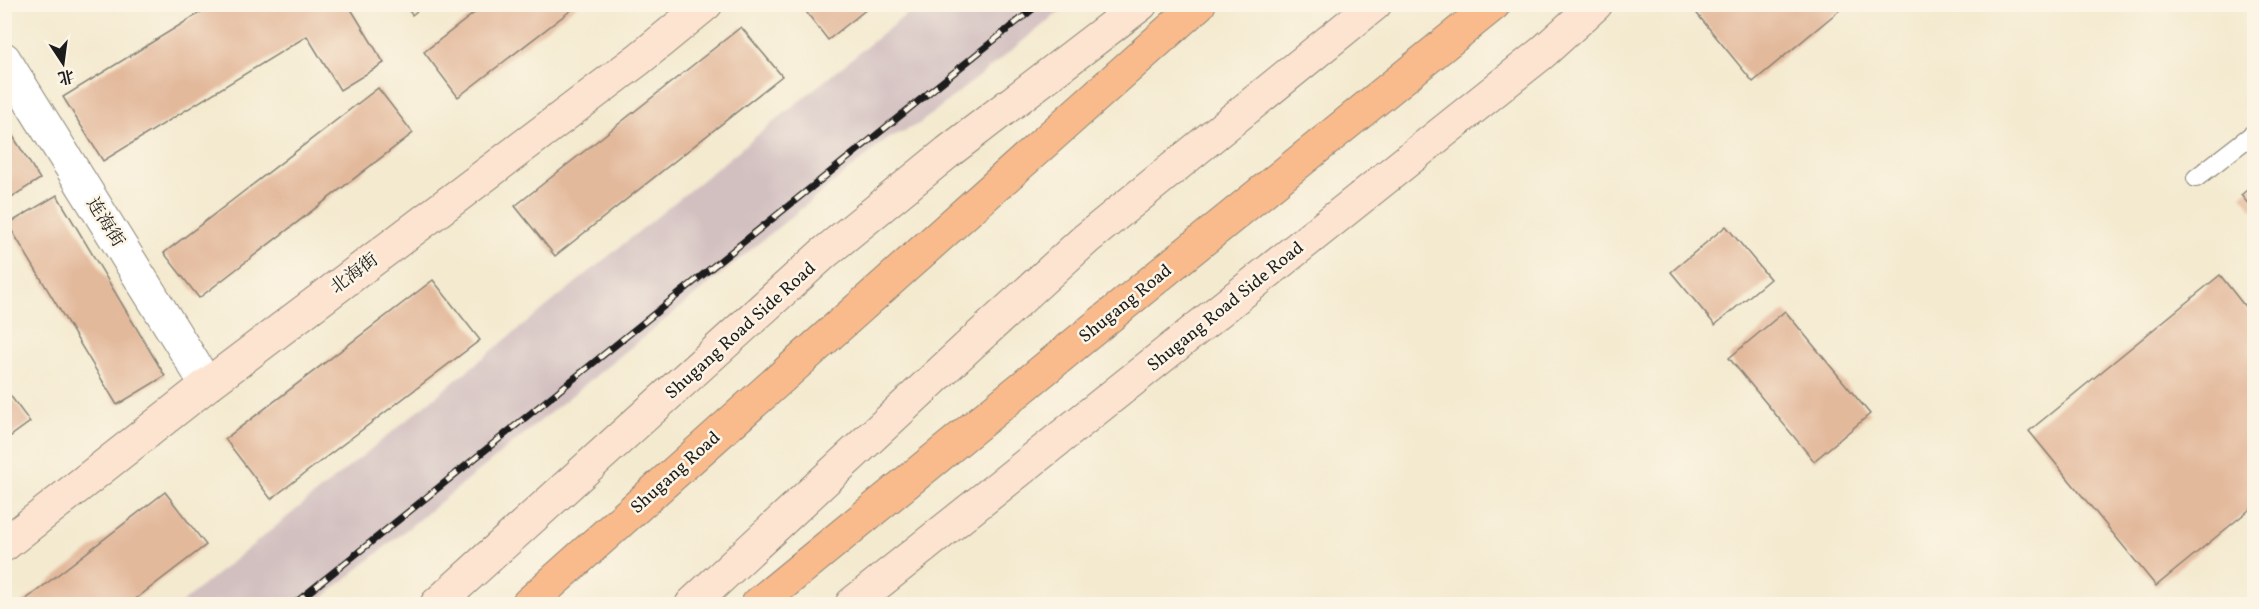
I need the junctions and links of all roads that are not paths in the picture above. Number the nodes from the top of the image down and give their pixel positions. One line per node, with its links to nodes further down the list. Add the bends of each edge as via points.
1 (706, 4): 10 (street, 北海街, via 639,59)
2 (1141, 4): 12 (street, Shugang Road Side Road, via 823,254)
3 (1198, 4): 13 (highway, Shugang Road)
4 (1375, 4): 14 (street, via 1086,239)
5 (1494, 4): 15 (highway, Shugang Road)
6 (1596, 4): 16 (street, Shugang Road Side Road, via 1542,53)
7 (4, 59): 10 (street, 连海街)
8 (2254, 133): 9 (lane)
9 (2196, 178)
10 (207, 385): 11 (street, 北海街)
11 (4, 545)
12 (437, 604)
13 (528, 604)
14 (692, 604)
15 (758, 604)
16 (852, 604)

